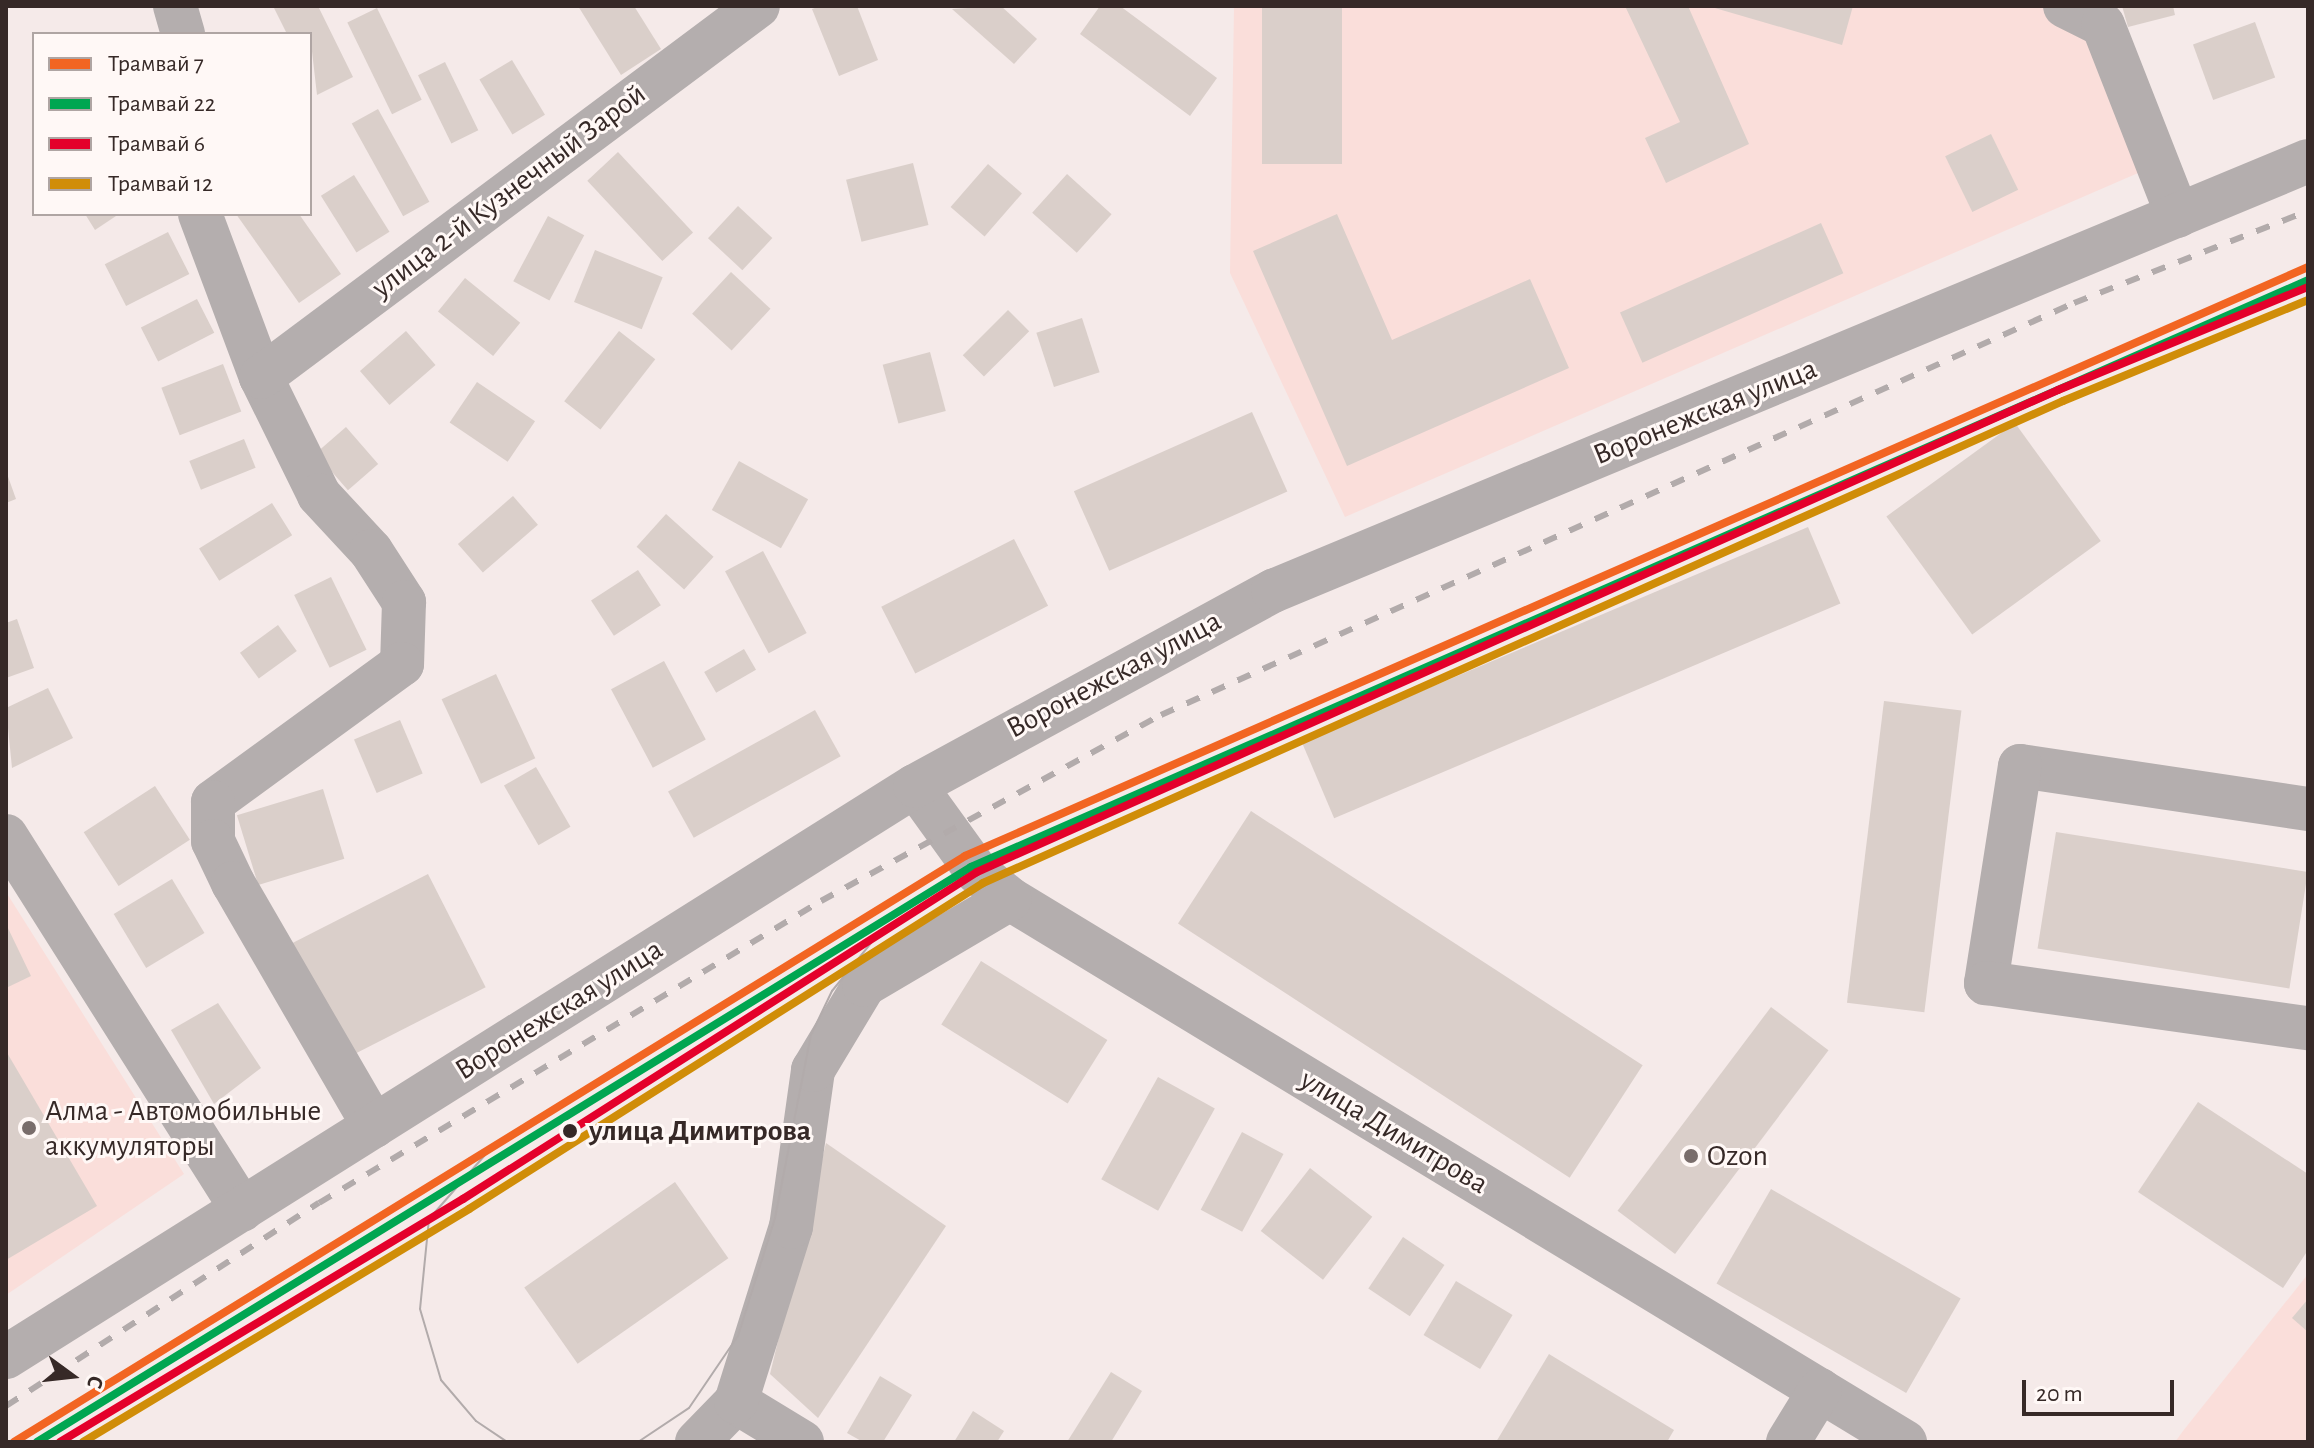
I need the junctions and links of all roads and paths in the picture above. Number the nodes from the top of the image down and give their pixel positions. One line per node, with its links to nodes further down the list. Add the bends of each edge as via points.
1 (175, 6): 4 (street)
2 (758, 6): 8 (street, улица 2-й Кузнечный Зарой)
3 (2065, 6): 7 (street, via 2103,25)
4 (182, 32)
5 (2308, 161): 7 (street, Воронежская улица)
6 (201, 216): 8 (street)
7 (2178, 216): 9 (street, Воронежская улица, via 1273,591)
8 (261, 377): 14 (street, via 319,495 371,551 404,602 402,664 213,802 213,841)
9 (915, 786): 12 (street, улица Димитрова, via 977,872); 14 (street, Воронежская улица)
10 (2308, 809): 13 (street, via 2020,766 1986,983)
11 (9, 848): 15 (street)
12 (1010, 899): 17 (street, улица Димитрова); 18 (street, via 864,985 813,1070 791,1227)
13 (2308, 1028)
14 (374, 1126): 15 (street, Воронежская улица)
15 (242, 1210): 16 (street, Воронежская улица)
16 (6, 1357)
17 (1820, 1390): 21 (street); 22 (street, улица Димитрова)
18 (736, 1402): 19 (street); 20 (street)
19 (697, 1442)
20 (802, 1442)
21 (1788, 1442)
22 (1905, 1442)

